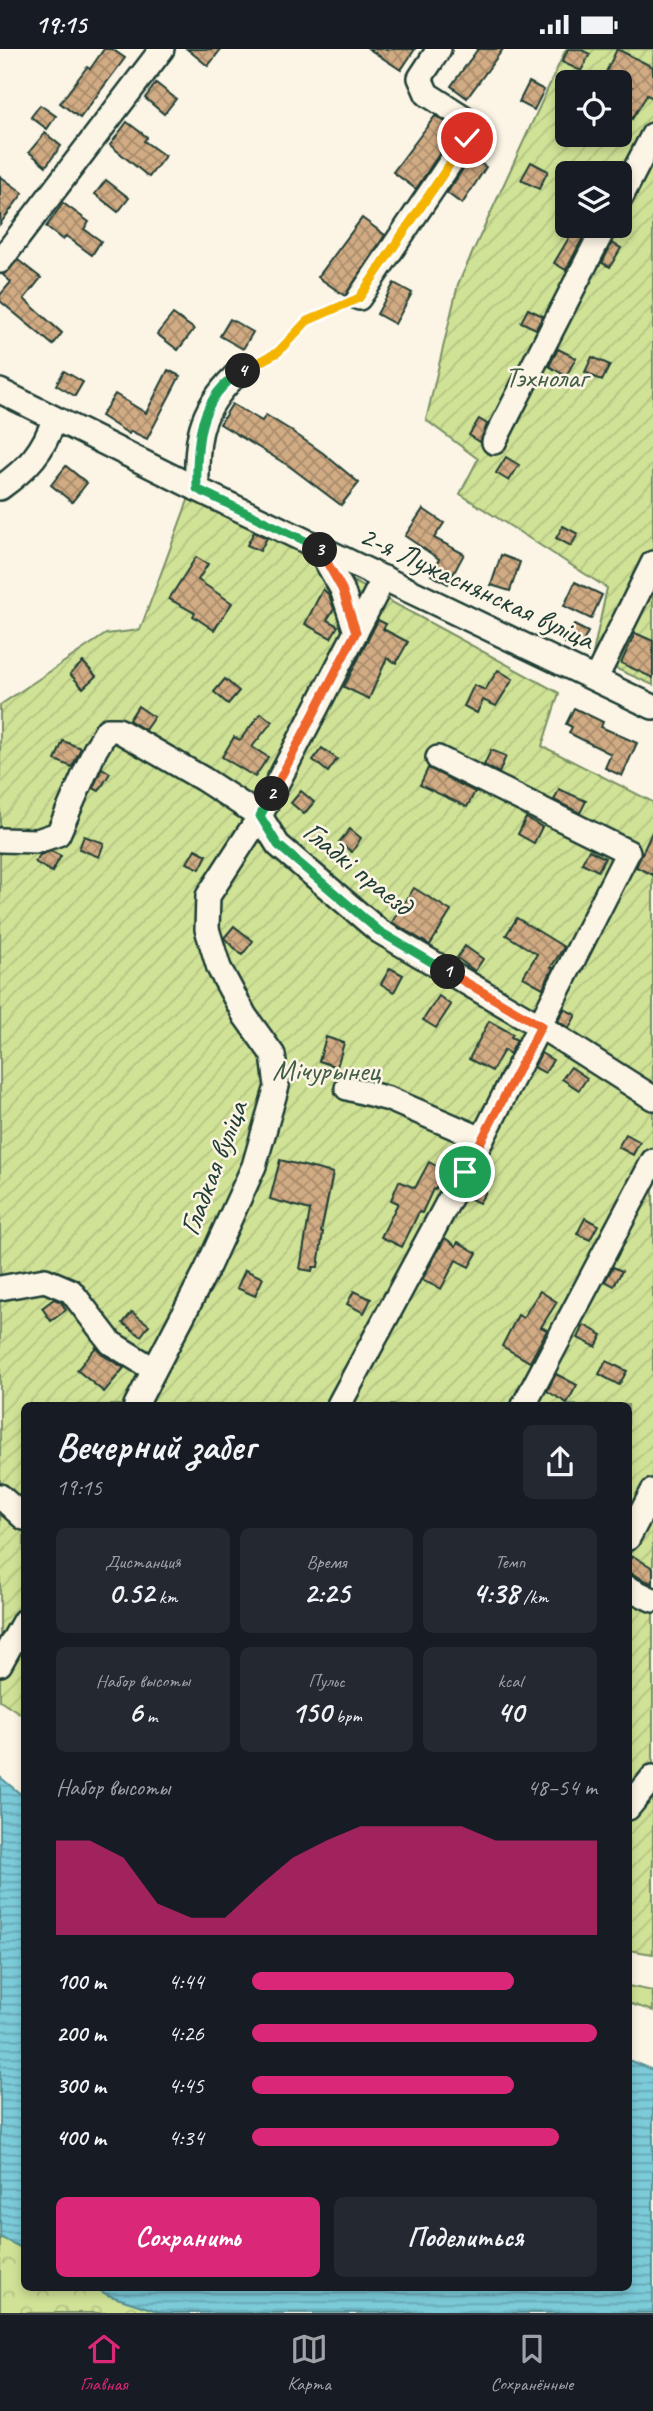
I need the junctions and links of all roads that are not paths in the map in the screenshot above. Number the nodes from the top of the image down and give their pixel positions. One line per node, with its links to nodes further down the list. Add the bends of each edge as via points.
1 (162, 49): 6 (street)
2 (439, 49): 7 (street, via 420,78 427,94 468,120 467,138)
3 (653, 135): 4 (street)
4 (632, 176)
5 (599, 238): 11 (street)
6 (0, 261)
7 (359, 298)
8 (234, 376): 13 (street, via 217,393 202,421)
9 (0, 391): 10 (street, 2-я Лужаснянская вуліца)
10 (54, 419): 12 (street, via 47,441 19,474); 13 (street, 2-я Лужаснянская вуліца)
11 (494, 442)
12 (0, 488)
13 (197, 489): 14 (street, 2-я Лужаснянская вуліца)
14 (318, 547): 16 (street, 2-я Лужаснянская вуліца); 17 (street, via 342,589)
15 (653, 563): 18 (street)
16 (384, 578): 17 (street, Гладкая вуліца); 18 (street, 2-я Лужаснянская вуліца)
17 (356, 632): 21 (street, Гладкая вуліца)
18 (596, 678): 19 (street, 2-я Лужаснянская вуліца)
19 (653, 707)
20 (438, 758): 23 (street, via 628,852)
21 (260, 816): 22 (street, Гладкі праезд, via 118,730 107,730 58,834 37,841); 23 (street, Гладкі праезд, via 278,845 379,931); 29 (street, Гладкая вуліца, via 208,896 207,929 219,968 273,1055 276,1086 254,1166 206,1271)
22 (0, 840)
23 (541, 1026): 25 (street, Гладкі праезд); 26 (street)
24 (347, 1088): 26 (street, via 389,1099)
25 (653, 1098)
26 (482, 1139): 31 (street)
27 (653, 1161): 32 (street)
28 (0, 1289): 29 (street, via 45,1280 71,1291 111,1343)
29 (153, 1369): 30 (street, Гладкая вуліца)
30 (137, 1402)
31 (341, 1402)
32 (526, 1402)
33 (653, 1491): 36 (street)
34 (0, 1496): 35 (street)
35 (21, 1515)
36 (632, 1530)
37 (632, 1590): 38 (street)
38 (653, 1600)
39 (21, 1626): 40 (street)
40 (0, 1664)
41 (653, 1777): 42 (street)
42 (632, 1803)

